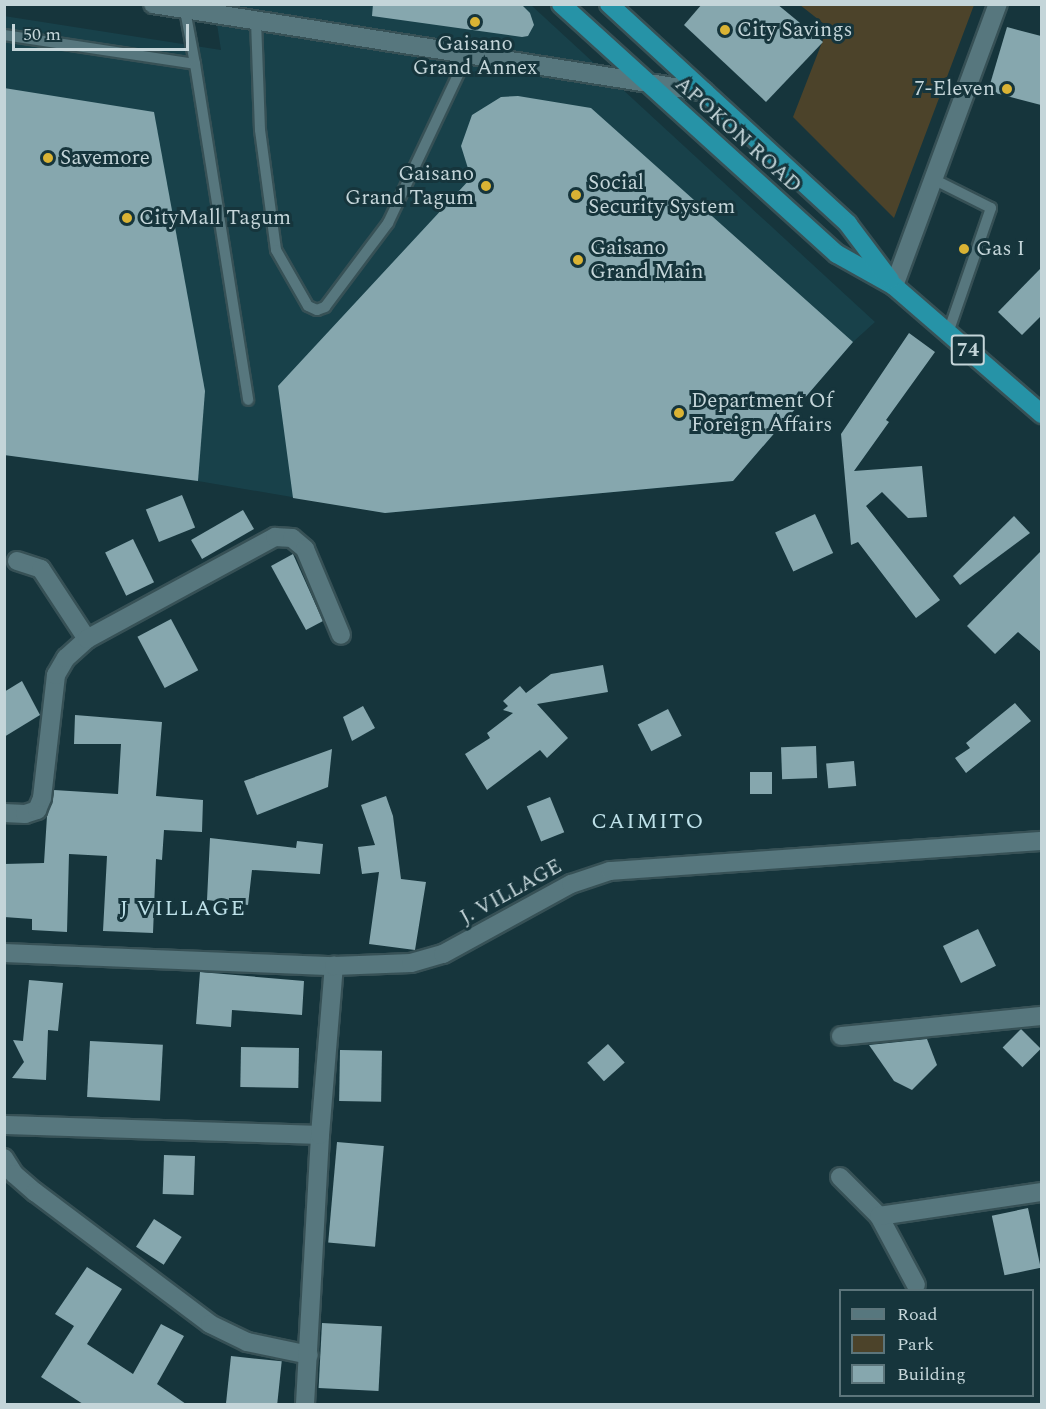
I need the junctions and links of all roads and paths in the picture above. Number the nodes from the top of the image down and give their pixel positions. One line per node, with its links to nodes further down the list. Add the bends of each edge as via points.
1 (153, 4): 5 (street)
2 (561, 4): 10 (highway, APOKON ROAD / 74)
3 (609, 4): 11 (highway, APOKON ROAD / 74)
4 (998, 4): 12 (street)
5 (185, 10): 6 (street); 9 (lane)
6 (256, 21): 8 (street); 8 (lane, via 260,130 276,250 308,306 317,310 325,307 388,223)
7 (4, 34): 9 (lane)
8 (468, 54): 10 (street)
9 (195, 64): 15 (lane)
10 (646, 83): 11 (street); 13 (highway, APOKON ROAD / 74, via 837,254)
11 (705, 92): 13 (highway, APOKON ROAD / 74, via 848,224)
12 (931, 178): 13 (street); 14 (lane, via 991,208)
13 (894, 286): 14 (highway, APOKON ROAD / 74)
14 (948, 333): 16 (highway, APOKON ROAD / 74)
15 (248, 400)
16 (1041, 414)
17 (17, 561): 19 (street, via 41,569)
18 (341, 635): 19 (street, via 305,549 297,540 283,536)
19 (87, 639): 20 (street, via 66,658 56,675 42,798 37,810)
20 (4, 813)
21 (1041, 841): 23 (street, J. VILLAGE, via 609,871 571,884 443,954 411,963)
22 (4, 953): 23 (street, J. VILLAGE)
23 (334, 966): 27 (street)
24 (1041, 1016): 25 (street)
25 (841, 1036)
26 (4, 1125): 27 (street)
27 (320, 1135): 33 (street)
28 (4, 1158): 33 (street, via 35,1192 210,1324 247,1342)
29 (840, 1177): 31 (street)
30 (1041, 1192): 31 (street)
31 (879, 1216): 32 (street)
32 (916, 1285)
33 (309, 1355): 34 (street)
34 (305, 1404)

